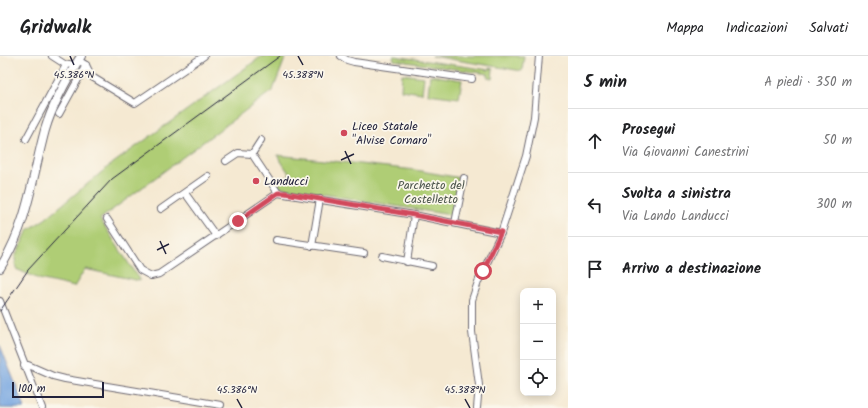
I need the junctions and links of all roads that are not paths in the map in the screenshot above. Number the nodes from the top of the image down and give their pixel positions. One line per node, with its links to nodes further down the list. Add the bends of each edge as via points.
1 (52, 56): 5 (street)
2 (204, 56): 6 (street, via 135,103 92,77)
3 (341, 56): 7 (street, via 347,60)
4 (539, 56): 22 (street, via 530,137)
5 (75, 62): 6 (street); 9 (street); 30 (main road, via 53,105 26,210 13,244)
6 (86, 65): 8 (street)
7 (472, 79)
8 (59, 114)
9 (26, 139)
10 (261, 140): 11 (street)
11 (252, 154): 12 (street, via 238,153); 16 (street)
12 (226, 161)
13 (208, 176): 15 (street)
14 (464, 178): 21 (street)
15 (185, 193): 18 (street); 23 (street)
16 (278, 193): 17 (street); 23 (street)
17 (320, 199): 19 (street); 25 (street)
18 (161, 209)
19 (414, 215): 21 (street); 28 (street)
20 (107, 219): 23 (street, via 140,270 151,276 159,274)
21 (455, 223): 22 (street)
22 (501, 232): 35 (street, via 472,300 472,332 479,385)
23 (216, 236)
24 (276, 240): 25 (street)
25 (312, 246): 26 (street)
26 (364, 254)
27 (382, 256): 28 (street)
28 (407, 262): 29 (street)
29 (432, 266)
30 (0, 268)
31 (0, 301): 32 (street)
32 (24, 366): 33 (street, via 28,365 53,376); 34 (street)
33 (221, 405)
34 (42, 408)
35 (477, 408)

